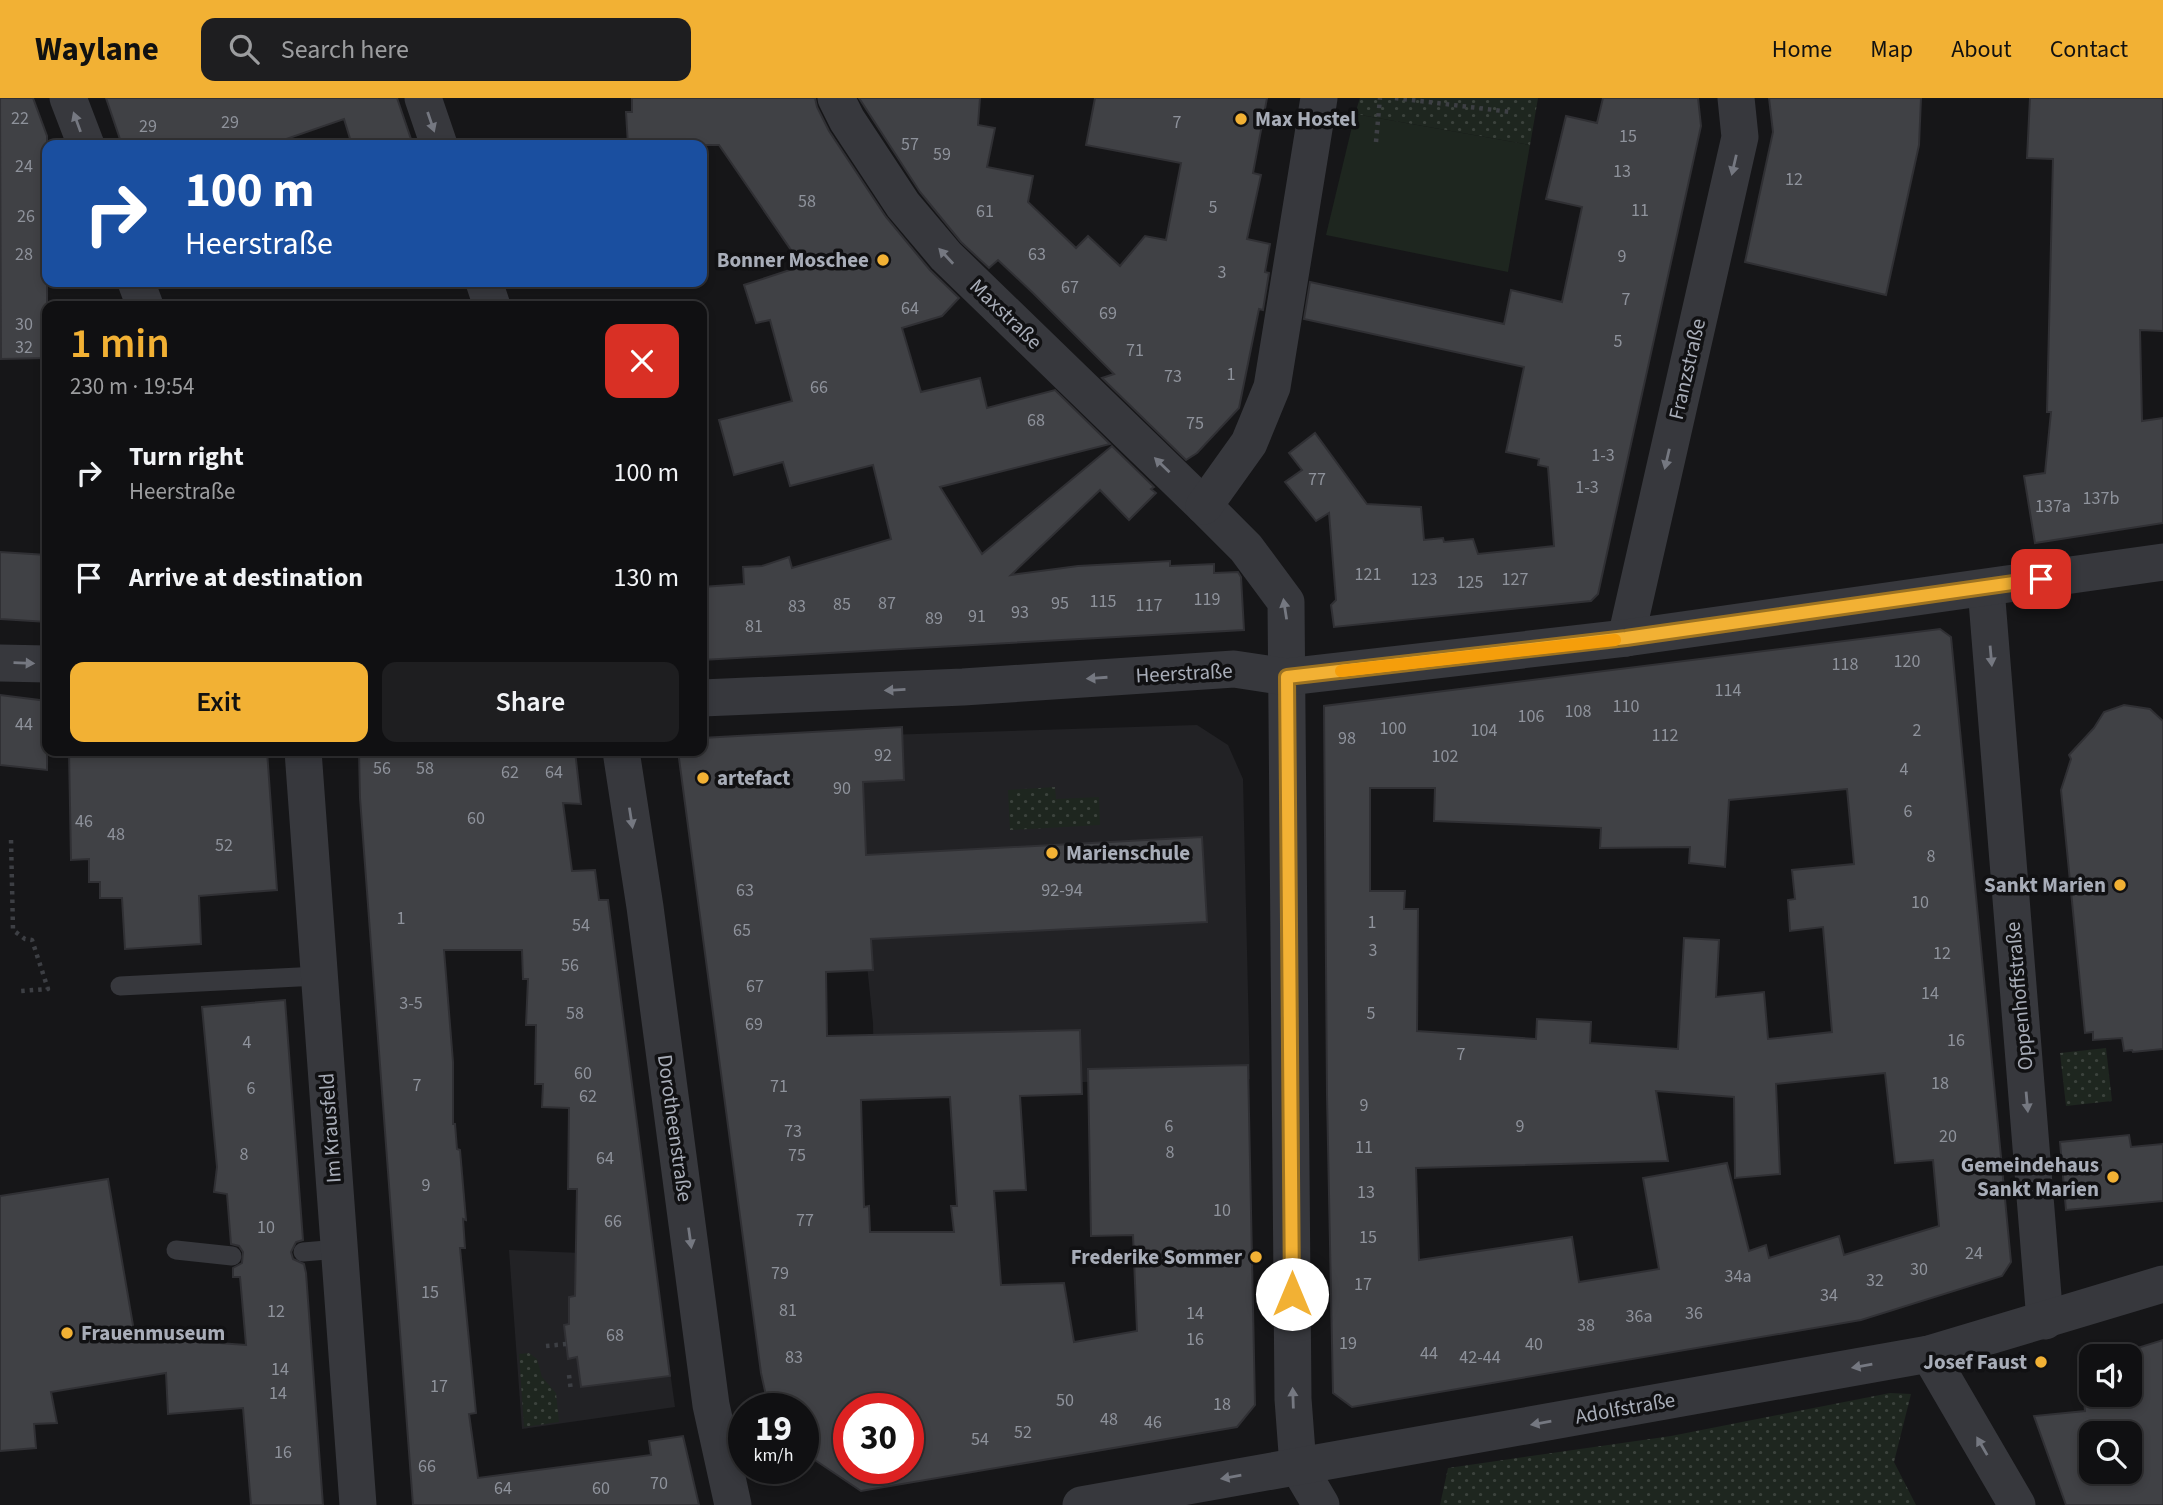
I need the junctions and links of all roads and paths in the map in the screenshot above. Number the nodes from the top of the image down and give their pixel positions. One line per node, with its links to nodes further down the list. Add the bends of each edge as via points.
1 (68, 98): 9 (street, one-way to 1)
2 (423, 98): 10 (street, one-way to 10)
3 (836, 98): 12 (street, Maxstraße, one-way to 3, via 946,256 903,205)
4 (1319, 98): 12 (street, via 1272,387 1249,443)
5 (1380, 98): 11 (path)
6 (1395, 98): 8 (path)
7 (1735, 98): 15 (street, Franzstraße, one-way to 15, via 1740,137)
8 (1511, 112)
9 (84, 140)
10 (437, 140)
11 (1376, 142)
12 (1204, 506): 18 (street, Maxstraße, one-way to 12, via 1286,601 1246,548)
13 (2163, 562): 14 (street, Heerstraße)
14 (1986, 587): 15 (street, Heerstraße); 29 (street, Oppenhoffstraße, one-way to 29)
15 (1626, 638): 18 (street, Heerstraße)
16 (0, 663): 17 (street, one-way to 17)
17 (42, 664)
18 (1287, 677): 19 (street, Heerstraße, one-way to 19, via 1234,669); 35 (street, Maxstraße, one-way to 18, via 1293,1399)
19 (707, 698)
20 (303, 756): 23 (street, Im Krausfeld)
21 (622, 756): 37 (street, Dorotheenstraße, one-way to 37, via 711,1405)
22 (11, 840): 25 (path, via 13,930 32,940 48,989)
23 (318, 976): 24 (lane); 36 (street, Im Krausfeld, via 321,1250 356,1457)
24 (120, 986)
25 (21, 991)
26 (176, 1250): 27 (lane)
27 (232, 1256)
28 (2163, 1284): 29 (street, Adolfstraße)
29 (2045, 1321): 32 (street, Adolfstraße)
30 (566, 1344): 31 (path)
31 (546, 1346)
32 (1929, 1354): 35 (street, Adolfstraße, one-way to 35); 40 (street, one-way to 32)
33 (569, 1375): 34 (path)
34 (571, 1391)
35 (1298, 1466): 38 (street, Adolfstraße, one-way to 38); 39 (street)
36 (358, 1505)
37 (733, 1505)
38 (1081, 1505)
39 (1321, 1505)
40 (2017, 1505)

